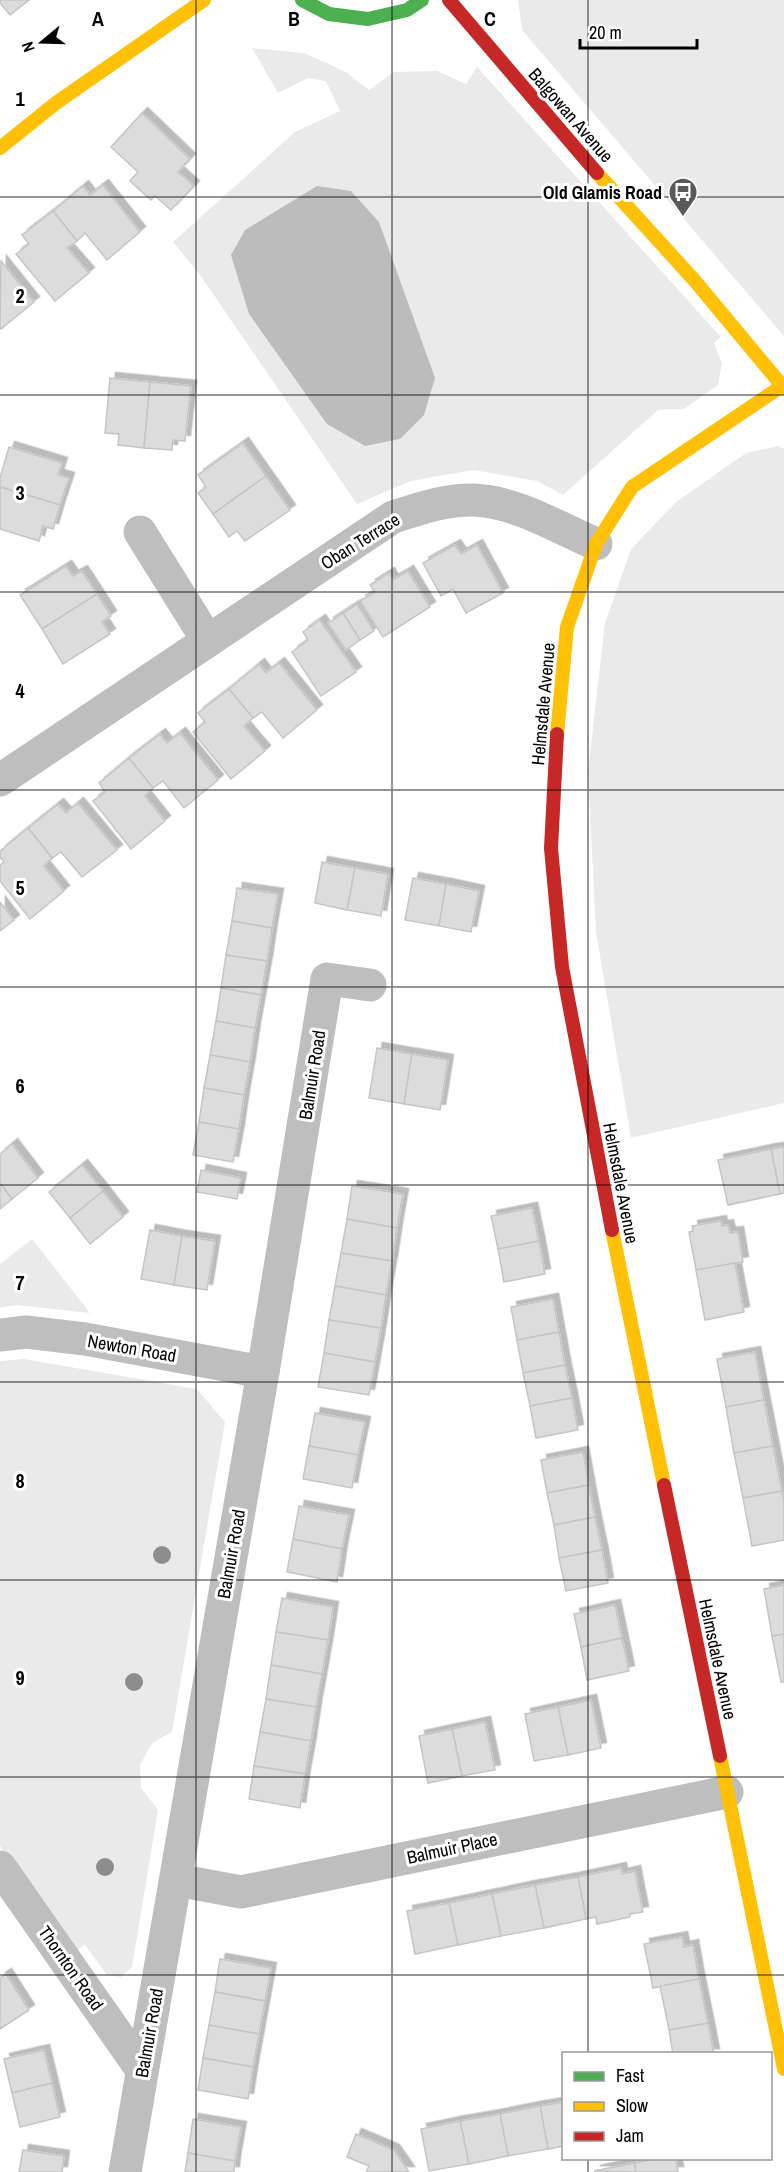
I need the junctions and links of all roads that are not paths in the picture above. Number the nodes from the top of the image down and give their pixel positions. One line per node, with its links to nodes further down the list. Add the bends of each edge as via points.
1 (204, 0): 5 (street, via 56,103)
2 (302, 0): 3 (street, via 328,14 368,19 407,10)
3 (422, 0)
4 (449, 0): 6 (street, Balgowan Avenue)
5 (0, 148)
6 (783, 387): 8 (street, Helmsdale Avenue, via 632,487)
7 (140, 532): 9 (street)
8 (596, 544): 9 (street, Oban Terrace, via 518,508 474,500 434,504 393,517); 14 (street, Helmsdale Avenue, via 567,627 557,733 551,848 562,968)
9 (208, 640): 10 (street, Oban Terrace)
10 (0, 780)
11 (370, 985): 13 (street, Balmuir Road, via 327,979)
12 (0, 1335): 13 (street, Newton Road, via 26,1332 85,1340)
13 (263, 1372): 16 (street, Balmuir Road)
14 (727, 1792): 16 (street, Balmuir Place, via 241,1892); 17 (street, Helmsdale Avenue)
15 (0, 1867): 18 (street, Thornton Road)
16 (177, 1880): 18 (street, Balmuir Road)
17 (784, 2069)
18 (142, 2070): 19 (street, Balmuir Road)
19 (125, 2172)

